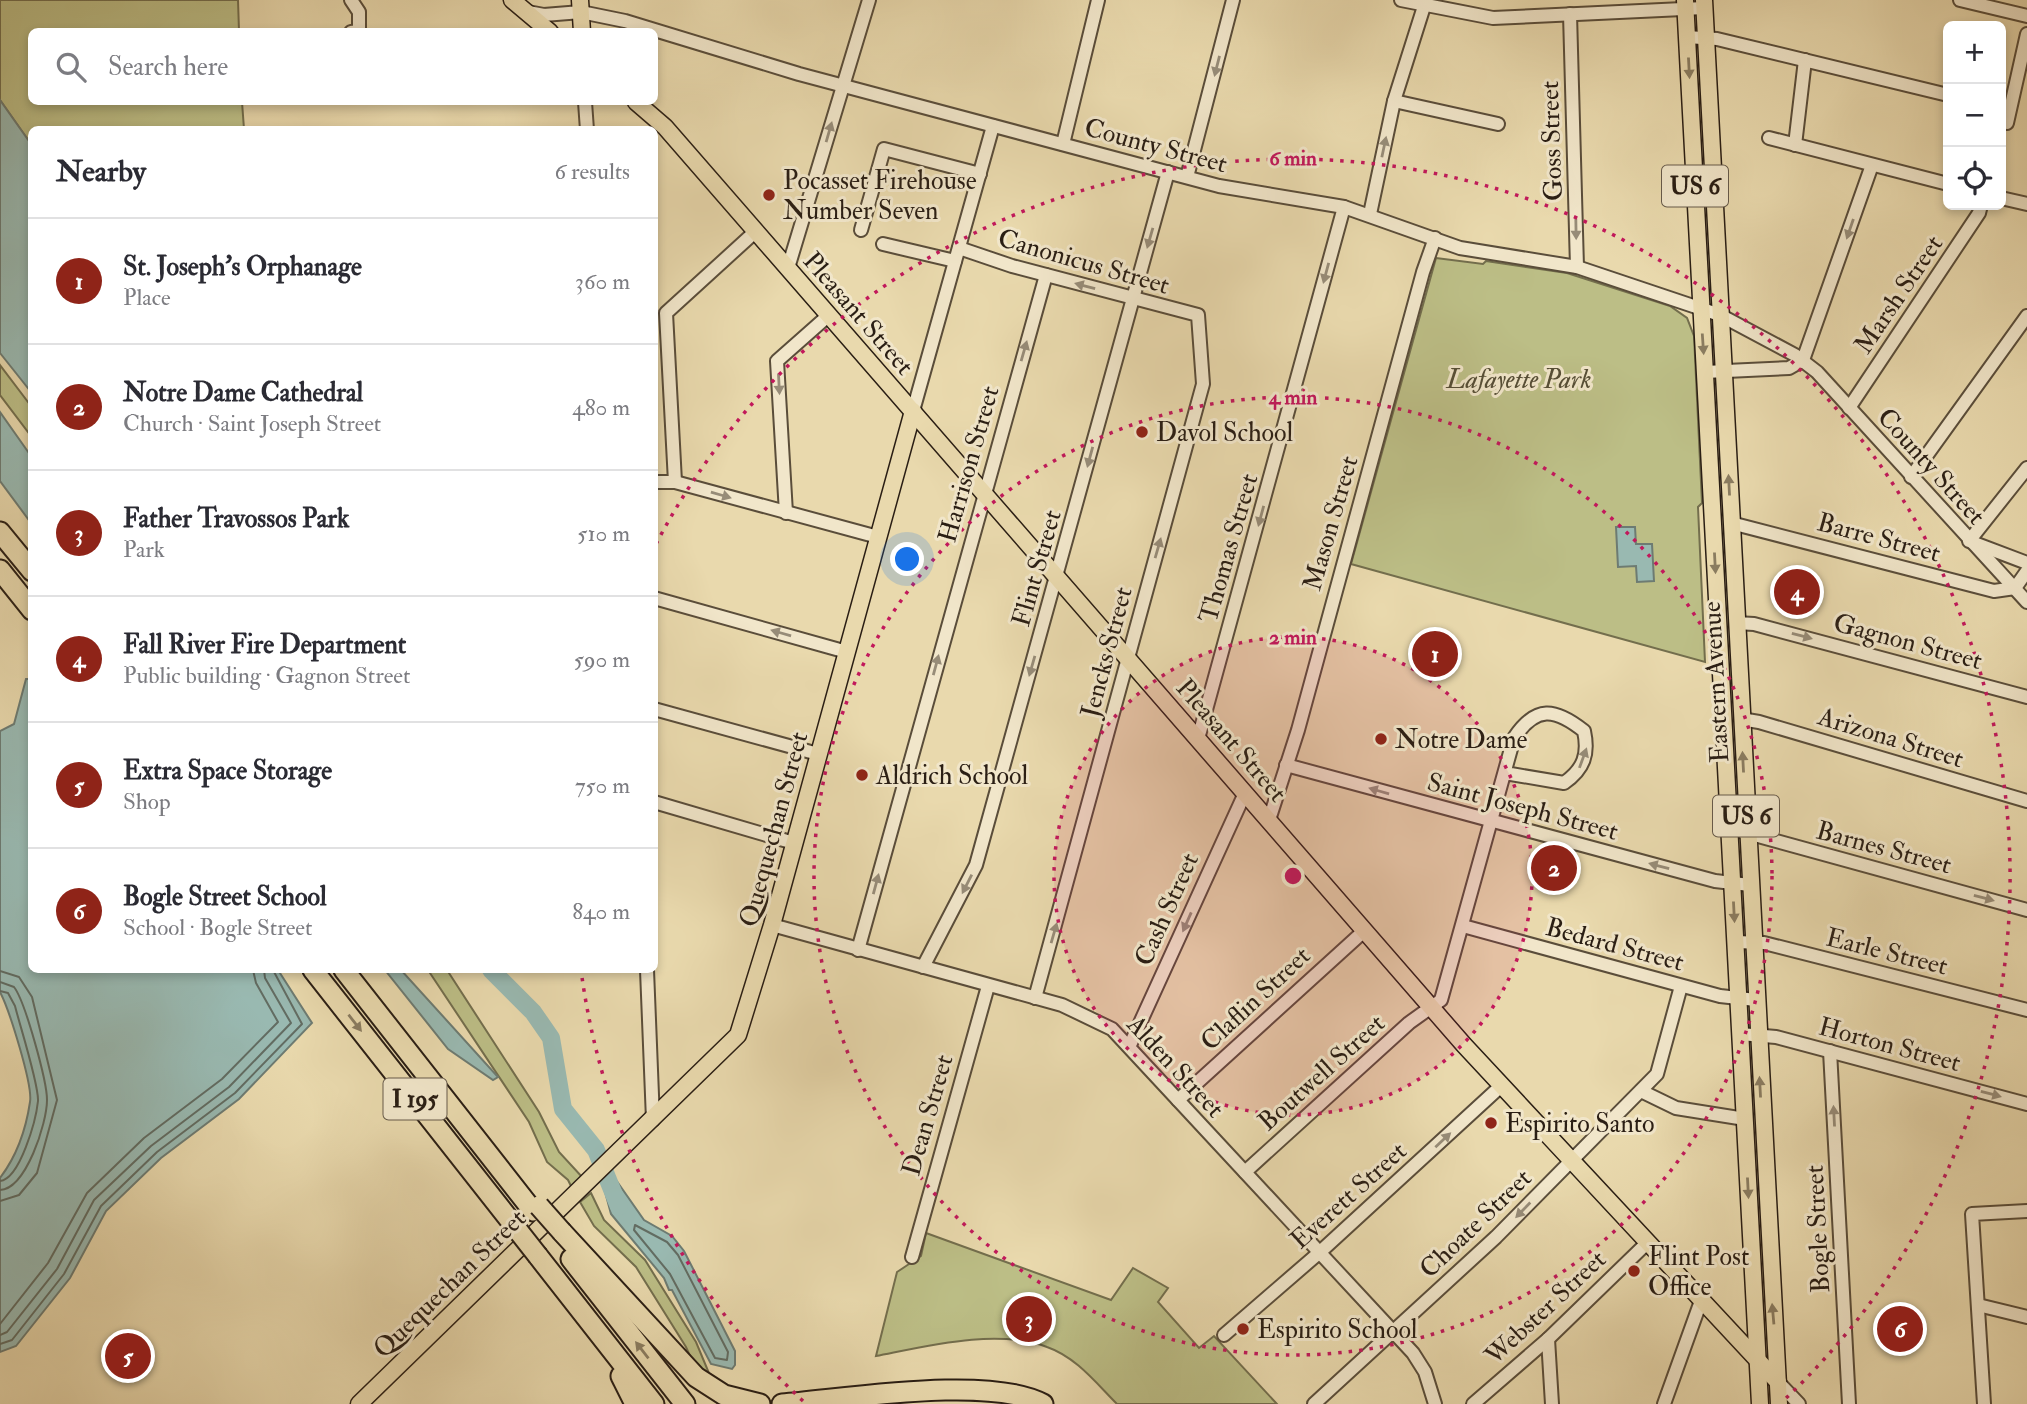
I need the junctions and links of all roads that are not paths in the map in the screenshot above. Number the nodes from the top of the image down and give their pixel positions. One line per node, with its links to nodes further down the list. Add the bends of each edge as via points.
1 (351, 0): 15 (street, via 359,12)
2 (512, 0): 12 (main road)
3 (869, 0): 24 (street)
4 (1098, 0): 34 (street)
5 (1233, 0): 39 (street, one-way to 39)
6 (1401, 0): 8 (street)
7 (1960, 0): 14 (street)
8 (1426, 3): 13 (street, via 1475,17); 26 (street)
9 (1686, 4): 10 (street); 13 (street); 21 (main road, Eastern Avenue / US 6)
10 (1704, 4): 22 (main road, Eastern Avenue / US 6)
11 (581, 6): 12 (street, County Street, via 556,15); 17 (main road); 18 (street, County Street)
12 (528, 12): 16 (main road)
13 (1570, 14): 51 (street, Goss Street, one-way to 51)
14 (2027, 16)
15 (359, 28)
16 (546, 28)
17 (582, 28)
18 (648, 28)
19 (658, 31): 24 (street, County Street)
20 (2027, 34): 29 (street)
21 (1688, 37): 22 (street); 55 (main road, Eastern Avenue / US 6, one-way to 55)
22 (1706, 37): 23 (street); 58 (main road, Eastern Avenue / US 6)
23 (1805, 60): 25 (street); 35 (street)
24 (842, 86): 32 (street, County Street); 52 (street, one-way to 24)
25 (1943, 94)
26 (1394, 101): 30 (street); 45 (street, one-way to 26)
27 (585, 105): 31 (street)
28 (639, 105): 46 (main road, Pleasant Street, via 665,127)
29 (2006, 114)
30 (1498, 124)
31 (587, 126)
32 (993, 126): 34 (street, County Street); 38 (street, Quequechan Street)
33 (1769, 138): 35 (street)
34 (1063, 144): 37 (street, County Street)
35 (1795, 145): 36 (street)
36 (1872, 165): 40 (street); 60 (street, one-way to 60)
37 (1168, 172): 39 (street, County Street); 54 (street, Flint Street, one-way to 54)
38 (980, 174): 47 (street, via 884,149); 50 (street, Quequechan Street)
39 (1187, 177): 43 (street, County Street, via 1239,191)
40 (1943, 183)
41 (2006, 199): 42 (street)
42 (2027, 204)
43 (1344, 207): 45 (street, County Street); 90 (street, Thomas Street, one-way to 90)
44 (1980, 210): 63 (street, Marsh Street)
45 (1370, 214): 48 (street, County Street)
46 (756, 230): 52 (main road, Pleasant Street); 68 (street, via 666,313)
47 (861, 230)
48 (1436, 238): 51 (street, County Street, via 1479,252); 92 (street, Mason Street)
49 (883, 243): 50 (street, Canonicus Street)
50 (957, 255): 53 (street, Canonicus Street); 64 (street, Quequechan Street)
51 (1577, 267): 55 (street, County Street)
52 (788, 268): 56 (main road, Pleasant Street)
53 (1046, 275): 54 (street, Canonicus Street, one-way to 53); 69 (street, Harrison Street, one-way to 53)
54 (1133, 299): 57 (street, Canonicus Street); 79 (street, Flint Street, one-way to 79)
55 (1701, 307): 58 (street, County Street); 62 (main road, Eastern Avenue / US 6, one-way to 62)
56 (829, 315): 64 (main road, Pleasant Street); 70 (street, one-way to 70, via 778,361)
57 (1198, 315): 86 (street, Jencks Street, one-way to 57, via 1203,384)
58 (1720, 315): 60 (street, County Street); 61 (main road, Eastern Avenue / US 6)
59 (2027, 316): 66 (street)
60 (1803, 360): 61 (street, via 1789,368); 63 (street, County Street)
61 (1723, 371): 62 (street); 71 (main road, Eastern Avenue / US 6, one-way to 61)
62 (1705, 372): 99 (main road, Eastern Avenue / US 6, one-way to 99)
63 (1849, 408): 66 (street, County Street)
64 (913, 411): 69 (main road, Pleasant Street); 73 (main road, Quequechan Street)
65 (2027, 468): 74 (street)
66 (1911, 477): 74 (street, County Street)
67 (658, 482): 68 (street)
68 (675, 482): 70 (street, one-way to 70)
69 (984, 491): 79 (main road, Pleasant Street); 110 (street, Harrison Street, one-way to 69)
70 (786, 513): 73 (street)
71 (1731, 523): 80 (street, Barre Street, via 1990,590); 84 (main road, Eastern Avenue / US 6)
72 (0, 532): 76 (highway)
73 (878, 537): 85 (main road, Quequechan Street)
74 (1969, 541): 75 (street); 80 (street, County Street)
75 (2027, 563)
76 (28, 566)
77 (0, 570): 83 (highway)
78 (2027, 570): 80 (street)
79 (1058, 577): 86 (main road, Pleasant Street); 111 (street, Flint Street, one-way to 111, via 976,865)
80 (2015, 588): 82 (street, County Street)
81 (658, 599): 85 (street, one-way to 81)
82 (2027, 602)
83 (28, 605)
84 (1736, 623): 87 (street, Gagnon Street, one-way to 87); 89 (main road, Eastern Avenue / US 6)
85 (847, 652): 91 (main road, Quequechan Street)
86 (1126, 657): 90 (main road, Pleasant Street); 117 (street, Jencks Street, one-way to 86)
87 (2027, 697)
88 (658, 710): 91 (street)
89 (1741, 719): 95 (street, Arizona Street); 100 (main road, Eastern Avenue / US 6, one-way to 89)
90 (1198, 739): 94 (main road, Pleasant Street)
91 (818, 754): 101 (main road, Quequechan Street)
92 (1286, 765): 97 (street, Mason Street); 98 (street, Saint Joseph Street, one-way to 92)
93 (1505, 773): 93 (street, one-way to 93, via 1564,783 1584,762 1584,731 1567,717 1535,715 1514,738); 98 (street)
94 (1245, 793): 97 (main road, Pleasant Street); 124 (street, Cash Street, one-way to 124)
95 (2027, 801)
96 (658, 803): 101 (street)
97 (1269, 820): 107 (main road, Pleasant Street)
98 (1493, 820): 102 (street, Saint Joseph Street, one-way to 98); 106 (street)
99 (1729, 828): 100 (street, Barnes Street); 102 (main road, Eastern Avenue / US 6)
100 (1747, 833): 103 (main road, Eastern Avenue / US 6); 104 (street, Barnes Street, one-way to 104)
101 (794, 843): 105 (main road, Quequechan Street)
102 (1732, 884): 103 (street, Saint Joseph Street); 108 (main road, Eastern Avenue / US 6, one-way to 108)
103 (1750, 885): 109 (main road, Eastern Avenue / US 6)
104 (2027, 910)
105 (772, 925): 110 (street, Alden Street); 130 (main road, Quequechan Street, via 738,1035)
106 (1463, 926): 116 (street, Bedard Street); 120 (street, via 1441,1000)
107 (1364, 931): 120 (main road, Pleasant Street); 128 (street, Claflin Street)
108 (1735, 942): 109 (street, Earle Street); 118 (main road, Eastern Avenue / US 6)
109 (1753, 942): 119 (main road, Eastern Avenue / US 6); 121 (street, Earle Street)
110 (858, 950): 111 (street, Alden Street)
111 (923, 967): 115 (street, Alden Street)
112 (315, 973): 142 (highway, I 195, one-way to 142, bridge)
113 (346, 973): 135 (highway, I 195)
114 (647, 973): 130 (street)
115 (988, 986): 117 (street, Alden Street); 138 (street, Dean Street)
116 (1681, 986): 118 (street, Bedard Street); 127 (street, Choate Street, via 1657,1074)
117 (1035, 998): 124 (street, Alden Street, via 1093,1017)
118 (1738, 1000): 119 (street, Bedard Street); 122 (main road, Eastern Avenue / US 6)
119 (1756, 1000): 123 (main road, Eastern Avenue / US 6)
120 (1430, 1008): 126 (main road, Pleasant Street); 133 (street, Boutwell Street)
121 (2027, 1010)
122 (1740, 1034): 123 (street, Horton Street); 131 (main road, Eastern Avenue / US 6)
123 (1758, 1034): 125 (street, Horton Street); 147 (main road, Eastern Avenue / US 6, one-way to 123)
124 (1130, 1045): 128 (street, Alden Street)
125 (1830, 1051): 129 (street, Horton Street, one-way to 129); 163 (street, Bogle Street, one-way to 125)
126 (1501, 1086): 132 (main road, Pleasant Street); 137 (street, Everett Street, one-way to 126)
127 (1641, 1091): 131 (street, via 1676,1108); 132 (street, Choate Street)
128 (1178, 1100): 133 (street, Alden Street)
129 (2027, 1104)
130 (653, 1119): 148 (main road, Quequechan Street)
131 (1745, 1119): 146 (main road, Eastern Avenue / US 6, one-way to 146)
132 (1570, 1161): 136 (main road, Pleasant Street); 143 (street, Choate Street, one-way to 143)
133 (1245, 1172): 137 (street, Alden Street)
134 (2027, 1211): 140 (street, via 1972,1214)
135 (559, 1235): 151 (highway, I 195, one-way to 135); 152 (highway, via 701,1381 724,1395)
136 (1647, 1243): 139 (main road, Pleasant Street); 145 (street, Webster Street)
137 (1320, 1252): 143 (street, Alden Street); 144 (street, Everett Street)
138 (912, 1256)
139 (1701, 1301): 146 (main road, Pleasant Street); 159 (street)
140 (1979, 1305): 141 (street); 164 (street)
141 (2027, 1317)
142 (597, 1332): 149 (highway); 150 (highway, I 195)
143 (1393, 1333): 155 (street, Choate Street); 156 (street, Alden Street, via 1420,1361)
144 (1224, 1335)
145 (1548, 1339): 157 (street, Webster Street); 158 (street)
146 (1758, 1362): 147 (main road, Pleasant Street); 160 (main road, Eastern Avenue / US 6)
147 (1778, 1382): 161 (main road, Eastern Avenue / US 6); 162 (street, Pleasant Street)
148 (359, 1404)
149 (635, 1404)
150 (654, 1404)
151 (685, 1404)
152 (760, 1404)
153 (782, 1404): 154 (highway, via 975,1390 1013,1393)
154 (1043, 1404)
155 (1314, 1404)
156 (1435, 1404)
157 (1473, 1404)
158 (1552, 1404)
159 (1664, 1404)
160 (1760, 1404)
161 (1779, 1404)
162 (1799, 1404)
163 (1849, 1404)
164 (1984, 1404)

